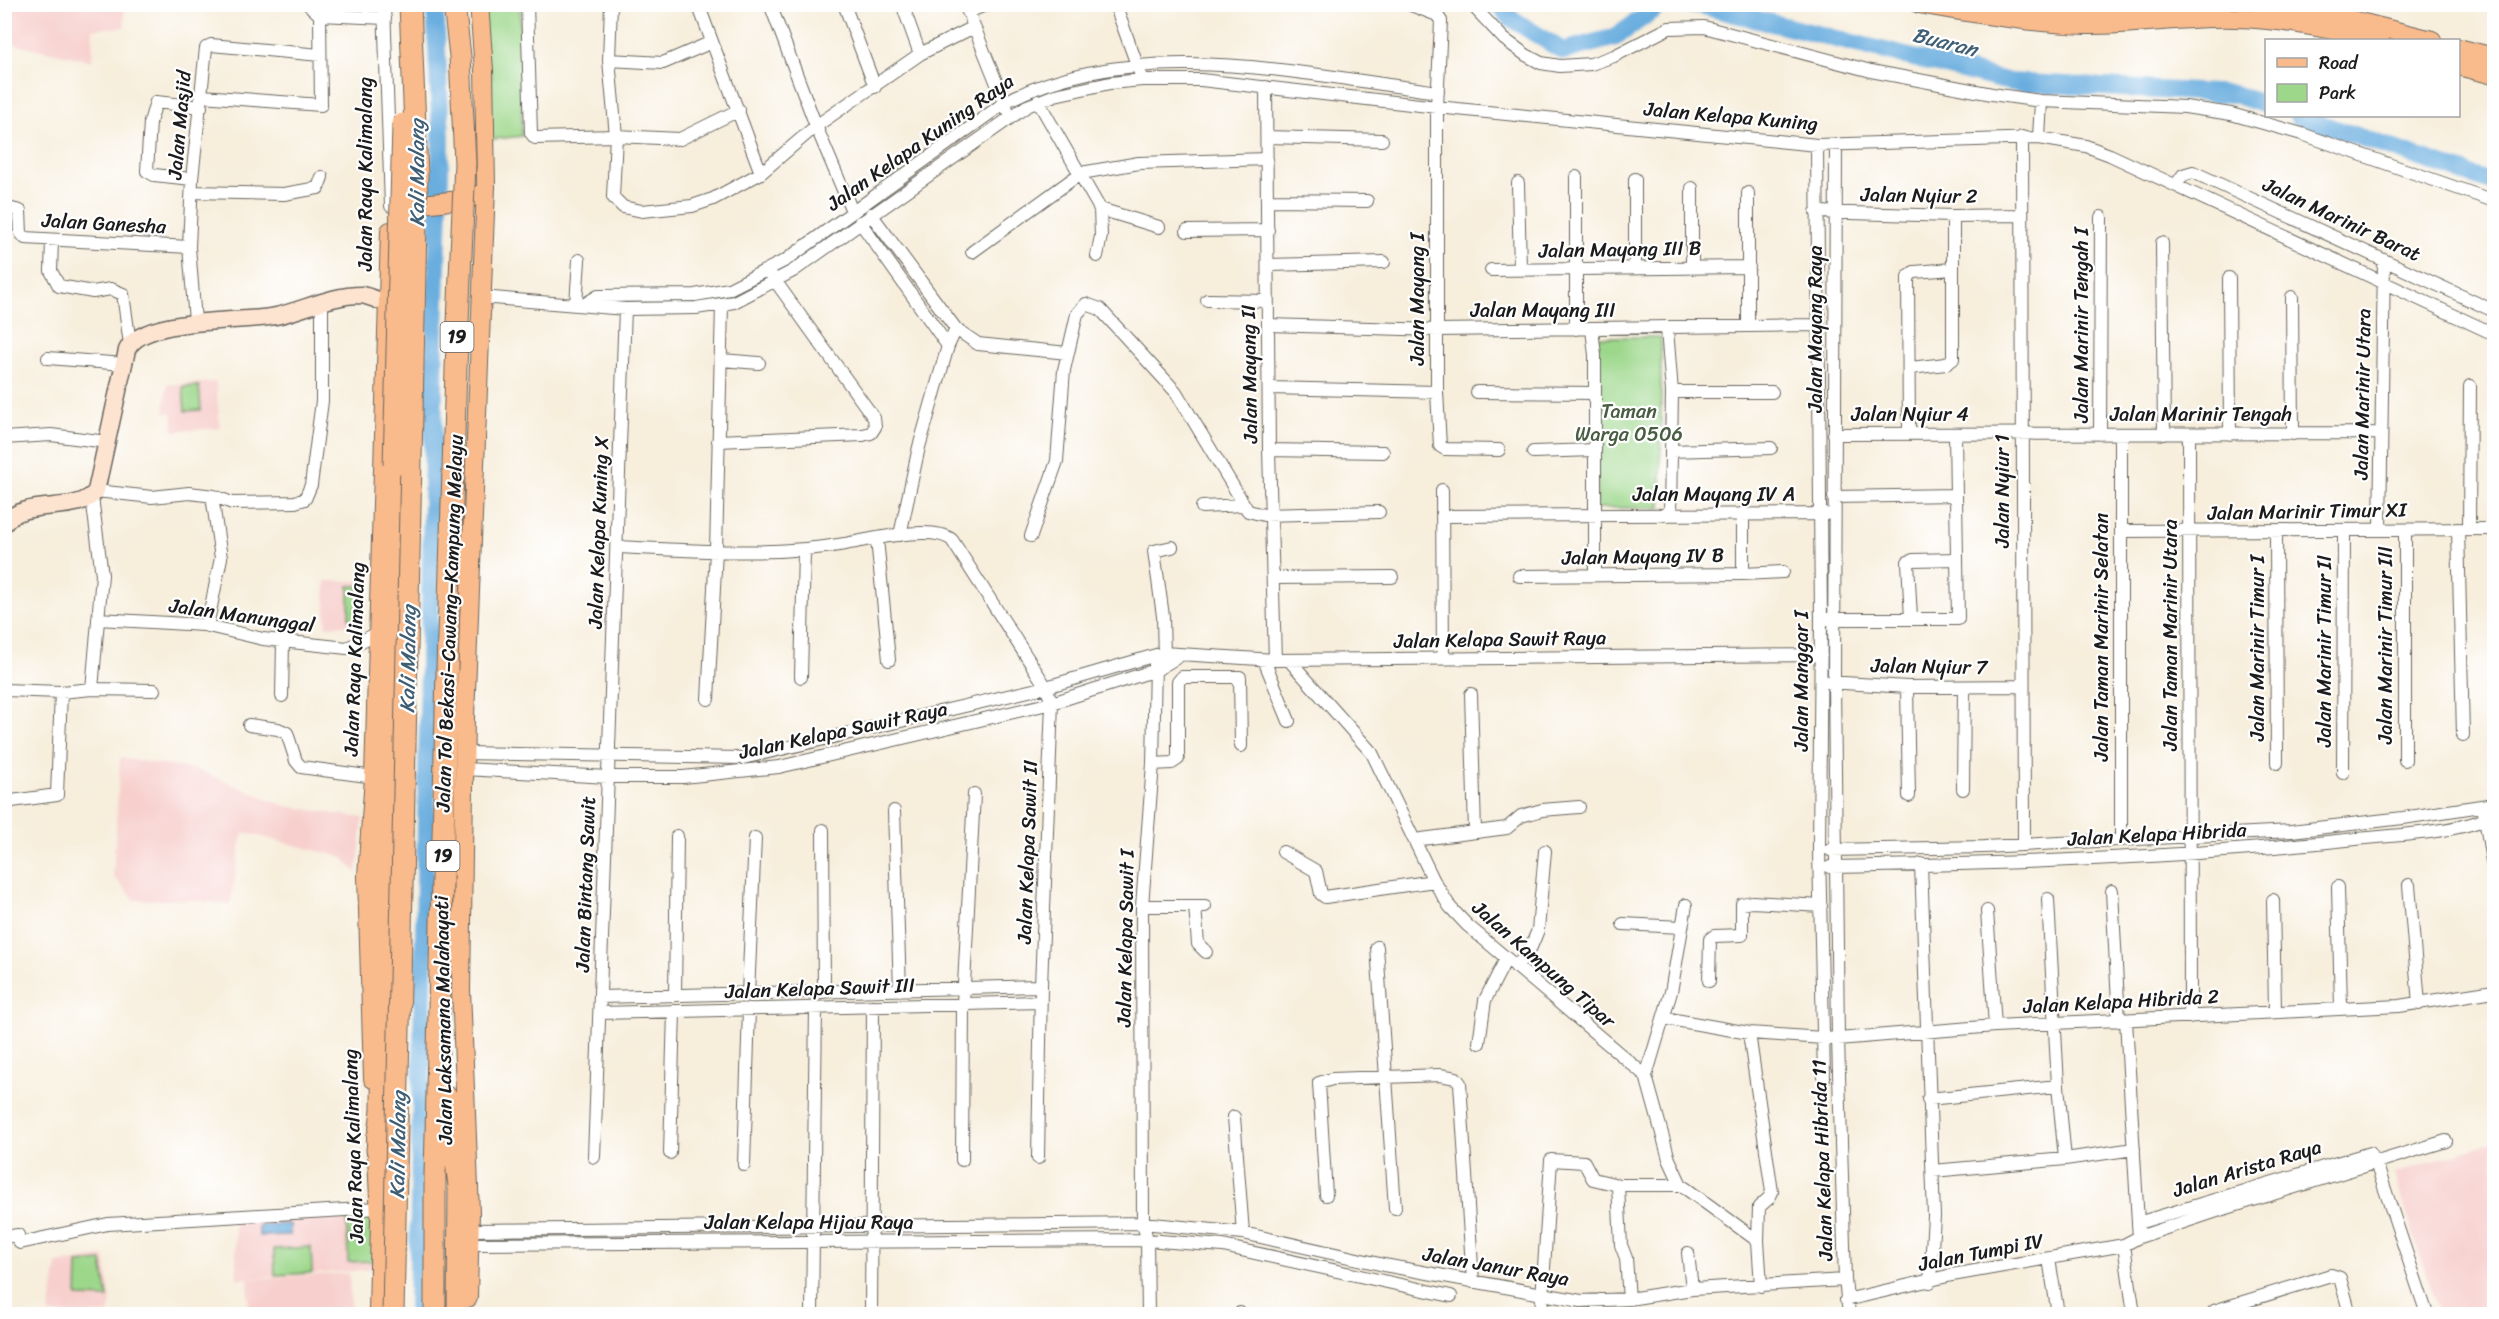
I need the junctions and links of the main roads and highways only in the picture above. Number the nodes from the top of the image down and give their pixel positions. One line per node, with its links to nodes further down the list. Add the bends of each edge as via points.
1 (410, 4): 20 (highway, bridge, via 399,180 384,812 382,1110); 22 (highway, Jalan Tol Bekasi–Cawang–Kampung Melayu / 19, bridge, via 417,175)
2 (454, 4): 19 (highway, Jalan Tol Bekasi–Cawang–Kampung Melayu / 19, bridge, via 465,163 447,670)
3 (479, 4): 16 (main road, Jalan Laksamana Malahayati, via 486,102)
4 (1919, 4): 9 (main road, via 2068,24 2235,18 2291,22)
5 (2006, 4): 8 (main road, via 2048,9)
6 (2184, 4): 8 (main road)
7 (2268, 4): 9 (main road)
8 (2103, 7)
9 (2328, 16): 10 (main road); 11 (main road)
10 (2378, 39)
11 (2428, 39)
12 (2460, 48): 13 (main road)
13 (2494, 57)
14 (2460, 66): 15 (main road)
15 (2494, 75)
16 (486, 187): 17 (main road); 18 (main road, Jalan Laksamana Malahayati)
17 (468, 199): 18 (main road); 20 (main road, Jalan Raya Kalimalang, bridge, via 400,206 387,304 374,777 367,876)
18 (486, 209): 25 (main road, Jalan Laksamana Malahayati, via 464,761 461,990 470,1237)
19 (440, 1041): 23 (highway, Jalan Tol Bekasi–Cawang–Kampung Melayu / 19); 24 (highway, via 459,1186)
20 (377, 1150): 21 (main road, Jalan Raya Kalimalang)
21 (378, 1314)
22 (393, 1314)
23 (435, 1314)
24 (458, 1314)
25 (467, 1314)

